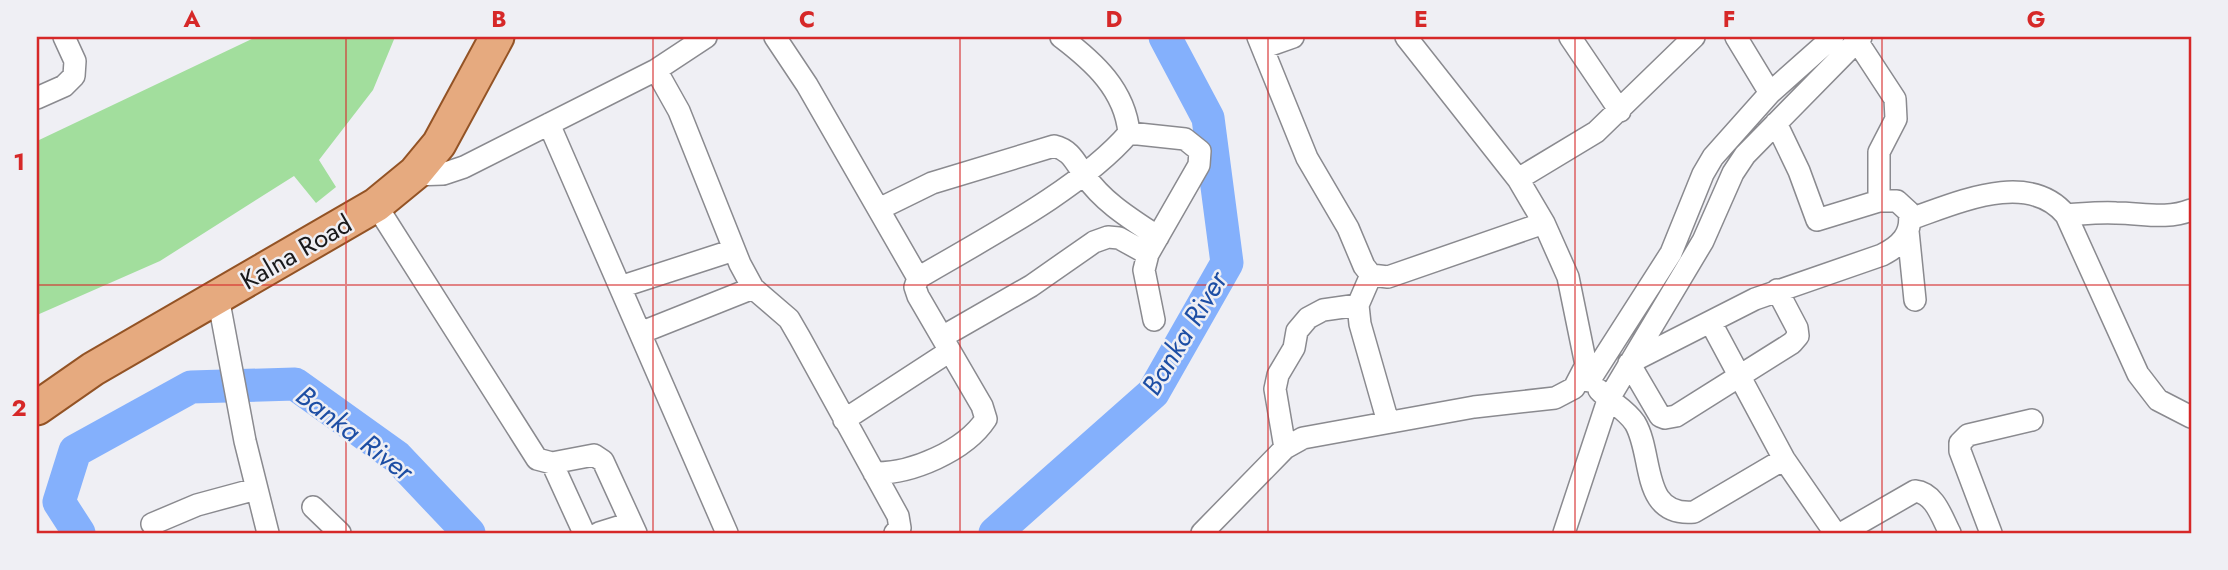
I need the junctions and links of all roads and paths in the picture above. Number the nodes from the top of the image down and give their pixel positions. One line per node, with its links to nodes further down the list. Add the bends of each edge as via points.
1 (64, 37): 16 (street, via 75,61 74,76)
2 (497, 37): 22 (main road, Kalna Road, via 439,144)
3 (706, 37): 14 (street)
4 (775, 37): 26 (street)
5 (1061, 37): 20 (street, via 1106,76 1127,114)
6 (1293, 37): 13 (street)
7 (1406, 37): 23 (street)
8 (1570, 37): 17 (street)
9 (1694, 37): 17 (street)
10 (1736, 37): 15 (street)
11 (1833, 37): 15 (street)
12 (1859, 39): 18 (street); 24 (street, via 1895,99 1896,119 1879,152)
13 (1262, 42): 33 (street, via 1307,158)
14 (656, 70): 19 (street); 32 (street, via 679,111)
15 (1770, 93): 47 (street, via 1713,157 1671,253)
16 (37, 98)
17 (1620, 111): 23 (street, via 1568,150)
18 (1776, 123): 24 (street, via 1817,220); 45 (street, via 1733,173 1703,241)
19 (549, 124): 22 (street, via 464,167 443,174); 35 (street)
20 (1129, 133): 21 (street); 31 (street, via 1185,139 1200,151 1199,165)
21 (1083, 173): 26 (street, via 1065,149 1054,146 932,183); 31 (street, via 1099,195); 34 (street, via 1024,215)
22 (413, 175): 25 (main road, Kalna Road)
23 (1518, 179): 29 (street)
24 (1879, 201): 30 (street, via 1906,206)
25 (376, 205): 38 (main road, Kalna Road); 56 (street, via 488,377 527,446 537,459)
26 (879, 209): 34 (street)
27 (2191, 210): 28 (street, via 2177,216)
28 (2066, 215): 30 (street, via 2048,200 1990,192); 50 (street, via 2138,374 2158,400)
29 (1544, 223): 33 (street, via 1388,277); 47 (street, via 1568,277)
30 (1909, 225): 37 (street, via 1895,248 1882,255); 39 (street)
31 (1153, 246): 41 (street, via 1144,270); 44 (street, via 1108,237 1094,242)
32 (734, 250): 35 (street); 36 (street)
33 (1371, 275): 40 (street)
34 (918, 278): 44 (street, via 918,296)
35 (620, 287): 43 (street)
36 (753, 288): 43 (street); 51 (street, via 789,319)
37 (1777, 290): 42 (street); 46 (street, via 1798,336 1793,344)
38 (218, 297): 49 (main road, Kalna Road, via 93,369); 58 (street)
39 (1915, 300)
40 (1357, 305): 53 (street); 54 (street, via 1323,310 1297,331 1275,389)
41 (1154, 320)
42 (1711, 323): 45 (street); 46 (street)
43 (640, 333): 66 (street)
44 (946, 344): 51 (street); 57 (street, via 986,419 979,430 943,454 891,474)
45 (1629, 363): 46 (street, via 1665,418 1676,416); 48 (street)
46 (1740, 376): 55 (street)
47 (1586, 377): 48 (street); 53 (street, via 1555,398)
48 (1608, 400): 55 (street, via 1629,414 1636,425 1655,491 1663,505 1677,513 1694,512); 69 (street)
49 (37, 408)
50 (2191, 416)
51 (844, 420): 57 (street)
52 (2032, 420): 73 (street, via 1968,435 1959,443)
53 (1388, 422): 54 (street, via 1303,438)
54 (1285, 448): 68 (street)
55 (1784, 459): 70 (street)
56 (552, 463): 61 (street, via 594,455 603,461); 64 (street)
57 (874, 473): 67 (street, via 898,516 900,528)
58 (256, 488): 60 (street); 62 (street)
59 (313, 507): 63 (street)
60 (152, 524)
61 (634, 528): 65 (street)
62 (268, 533)
63 (340, 533)
64 (584, 533)
65 (599, 533)
66 (727, 533)
67 (895, 533)
68 (1202, 533)
69 (1564, 533)
70 (1835, 533)
71 (1842, 533): 72 (street, via 1916,491 1933,500)
72 (1950, 533)
73 (1991, 533)

